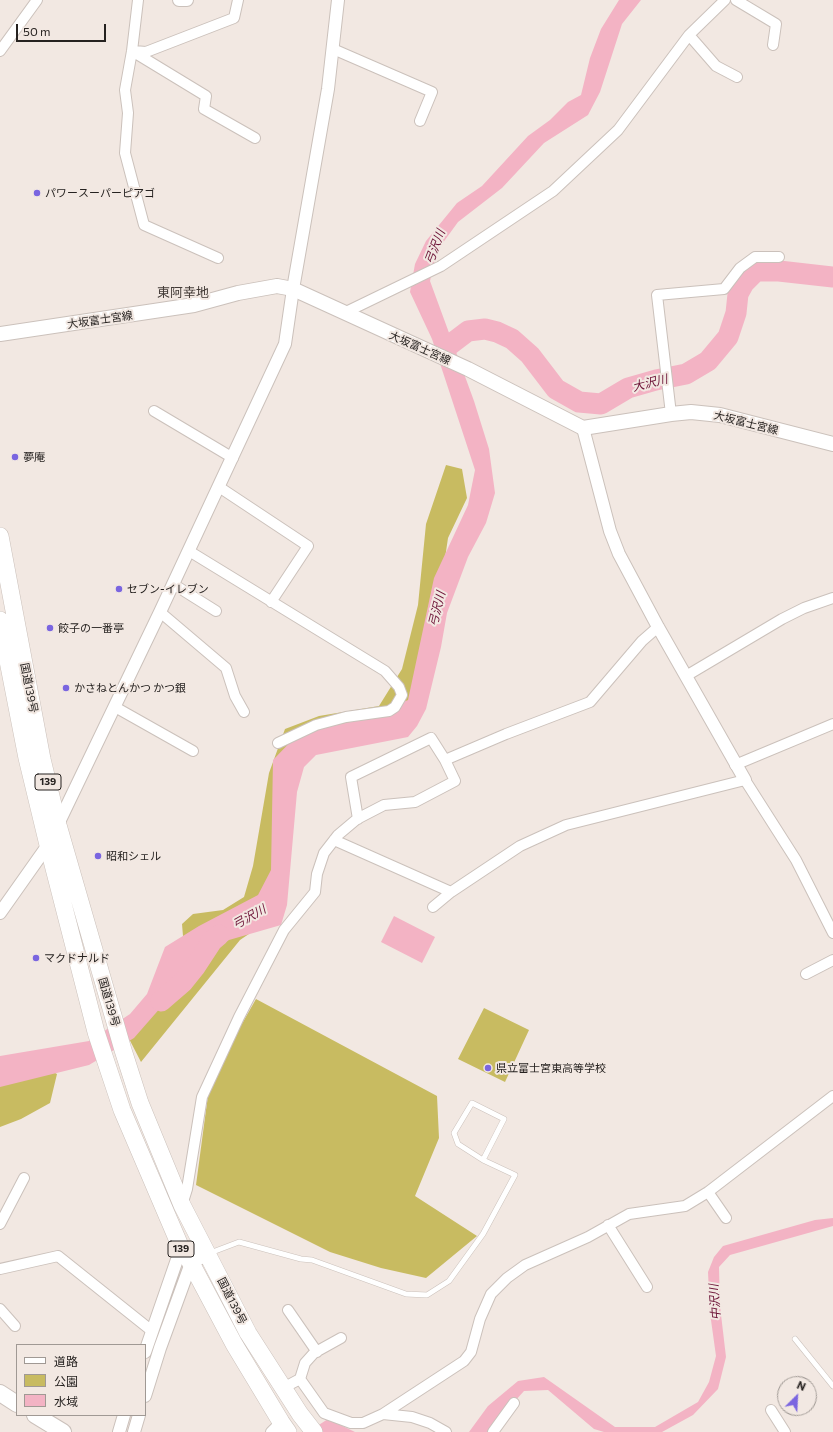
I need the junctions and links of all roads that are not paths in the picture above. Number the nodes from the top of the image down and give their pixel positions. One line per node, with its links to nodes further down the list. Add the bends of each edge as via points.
1 (38, 0): 12 (street)
2 (138, 0): 13 (street)
3 (178, 0): 4 (street)
4 (186, 0)
5 (238, 0): 13 (street, via 234,18 146,52)
6 (338, 0): 11 (street)
7 (725, 0): 9 (street)
8 (736, 0): 10 (street, via 776,24)
9 (688, 35): 14 (street, via 716,66); 20 (street, via 618,130 553,191 441,266)
10 (773, 45)
11 (333, 49): 15 (street, via 432,92); 19 (street)
12 (0, 51)
13 (132, 51): 16 (street, via 206,96 204,110); 18 (street, via 125,90 128,113 125,152 144,226)
14 (737, 77)
15 (420, 121)
16 (255, 138)
17 (780, 257): 23 (street, via 755,257 740,268 724,289 657,296)
18 (218, 258)
19 (293, 289): 20 (main road, 大坂富士宮線); 21 (main road, 大坂富士宮線, via 277,286 194,305); 26 (street, via 285,344)
20 (344, 314): 24 (main road, 大坂富士宮線, via 468,369)
21 (0, 334)
22 (154, 411): 26 (street)
23 (671, 414): 24 (main road, 大坂富士宮線); 25 (main road, 大坂富士宮線, via 691,412 720,415)
24 (583, 428): 36 (street, via 610,531 619,554)
25 (833, 444)
26 (233, 458): 27 (street)
27 (219, 487): 29 (street); 32 (street, via 308,546)
28 (0, 536): 47 (highway, 国道139号 / 139, via 42,759)
29 (189, 551): 30 (street); 32 (street)
30 (173, 584): 33 (street); 34 (street)
31 (833, 598): 37 (street, via 782,619)
32 (271, 602): 41 (street, via 385,671 399,687 402,695 395,707 389,711 346,717 316,725)
33 (216, 611)
34 (160, 612): 38 (street); 39 (street, via 226,668 235,696)
35 (0, 620): 49 (highway, 国道139号 / 139, via 27,758)
36 (658, 628): 37 (street); 43 (street, via 642,641 590,702)
37 (686, 676): 44 (street)
38 (115, 707): 42 (street); 47 (street)
39 (244, 712)
40 (833, 724): 44 (street)
41 (278, 743)
42 (193, 751)
43 (446, 760): 46 (street, via 456,781 415,802 384,805); 46 (street, via 431,738 351,777)
44 (735, 765): 45 (street)
45 (745, 780): 50 (street, via 566,824 520,846); 53 (street, via 796,860)
46 (358, 819): 48 (street)
47 (58, 825): 49 (street); 60 (highway, 国道139号 / 139, via 122,1050 140,1103)
48 (334, 840): 50 (street); 60 (street, via 324,853 317,874 315,892 284,930 239,1017 202,1097 187,1189)
49 (48, 845): 52 (street); 64 (highway, 国道139号 / 139, via 96,1032 122,1110)
50 (451, 892): 51 (street)
51 (433, 907)
52 (0, 913)
53 (833, 933)
54 (833, 960): 55 (street)
55 (806, 974)
56 (833, 1096): 59 (street)
57 (483, 1160): 57 (lane, via 458,1144 454,1133 472,1103 504,1119); 65 (lane, via 515,1175 479,1240 449,1281 427,1295 406,1294 312,1260 239,1242)
58 (24, 1178): 62 (street)
59 (708, 1192): 61 (street); 63 (street, via 685,1206 629,1214)
60 (182, 1205): 65 (highway, 国道139号 / 139)
61 (726, 1218)
62 (0, 1224)
63 (608, 1225): 68 (street); 85 (street, via 588,1237 525,1265 507,1278 491,1294 480,1319 471,1352 464,1361)
64 (181, 1248): 65 (street); 66 (highway, 国道139号 / 139); 72 (street)
65 (209, 1254): 66 (street); 79 (highway, 国道139号 / 139, via 248,1333)
66 (190, 1263): 81 (street); 89 (highway, 国道139号 / 139)
67 (0, 1268): 72 (street, via 58,1256)
68 (647, 1286)
69 (0, 1309): 71 (street)
70 (288, 1310): 76 (street)
71 (15, 1326)
72 (152, 1331): 75 (street)
73 (341, 1338): 76 (street)
74 (795, 1339): 78 (lane)
75 (146, 1349)
76 (317, 1352): 77 (street, via 305,1363)
77 (300, 1380): 79 (street); 85 (street, via 324,1413 351,1423 363,1423)
78 (833, 1386)
79 (283, 1388): 93 (highway, 国道139号 / 139)
80 (0, 1393): 82 (main road)
81 (146, 1393)
82 (16, 1403)
83 (514, 1404): 95 (street)
84 (771, 1410): 96 (street)
85 (383, 1414): 94 (street, via 430,1422)
86 (36, 1416): 90 (main road)
87 (124, 1416): 91 (street)
88 (139, 1416): 92 (street)
89 (281, 1428)
90 (63, 1432)
91 (119, 1432)
92 (134, 1432)
93 (314, 1432)
94 (446, 1432)
95 (493, 1432)
96 (785, 1432)

